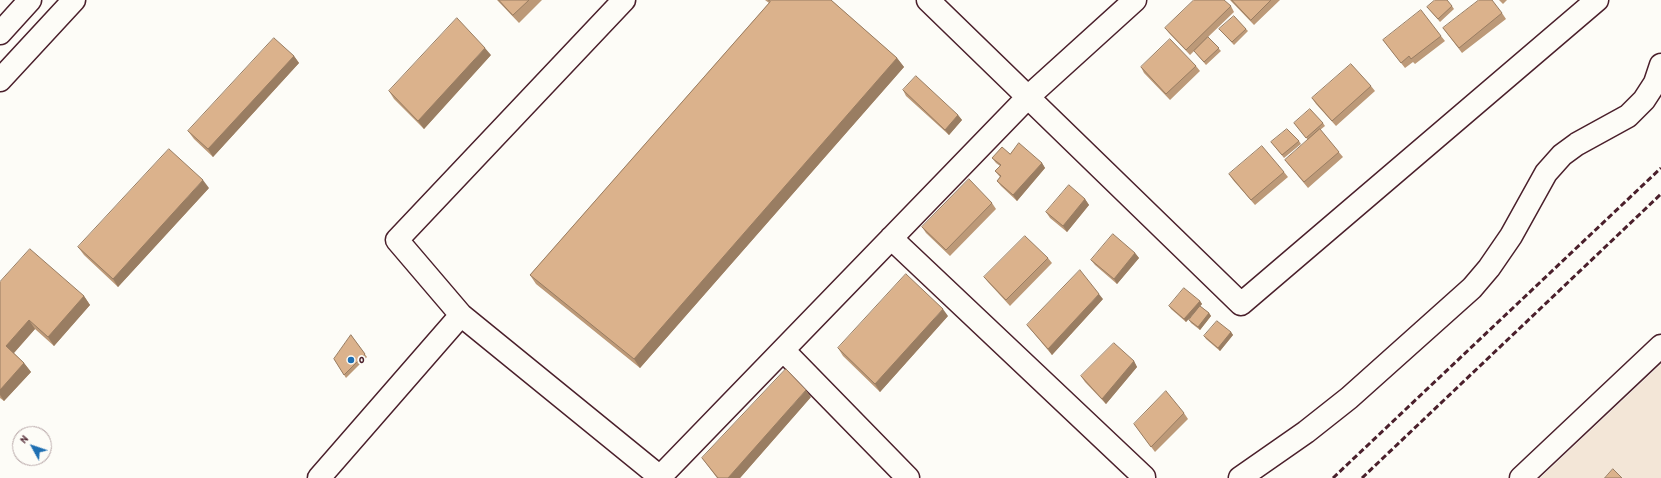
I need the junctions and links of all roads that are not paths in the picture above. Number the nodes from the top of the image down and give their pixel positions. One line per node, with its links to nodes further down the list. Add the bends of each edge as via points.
1 (30, 0): 7 (main road)
2 (74, 0): 9 (main road)
3 (624, 0): 12 (main road, via 397,240)
4 (928, 0): 10 (main road)
5 (1135, 0): 10 (main road)
6 (1597, 0): 10 (main road, via 1241,304)
7 (0, 33)
8 (1661, 65): 19 (main road, via 1655,83 1644,100 1628,116 1577,144 1562,155 1546,173 1512,236 1472,288 1349,398)
9 (0, 80)
10 (1028, 97): 11 (main road)
11 (891, 238): 14 (main road); 16 (main road)
12 (461, 315): 15 (main road); 17 (main road)
13 (1661, 346): 20 (main road)
14 (783, 350): 15 (main road); 18 (main road)
15 (660, 477)
16 (1144, 477)
17 (319, 478)
18 (908, 478)
19 (1240, 478)
20 (1521, 478)

